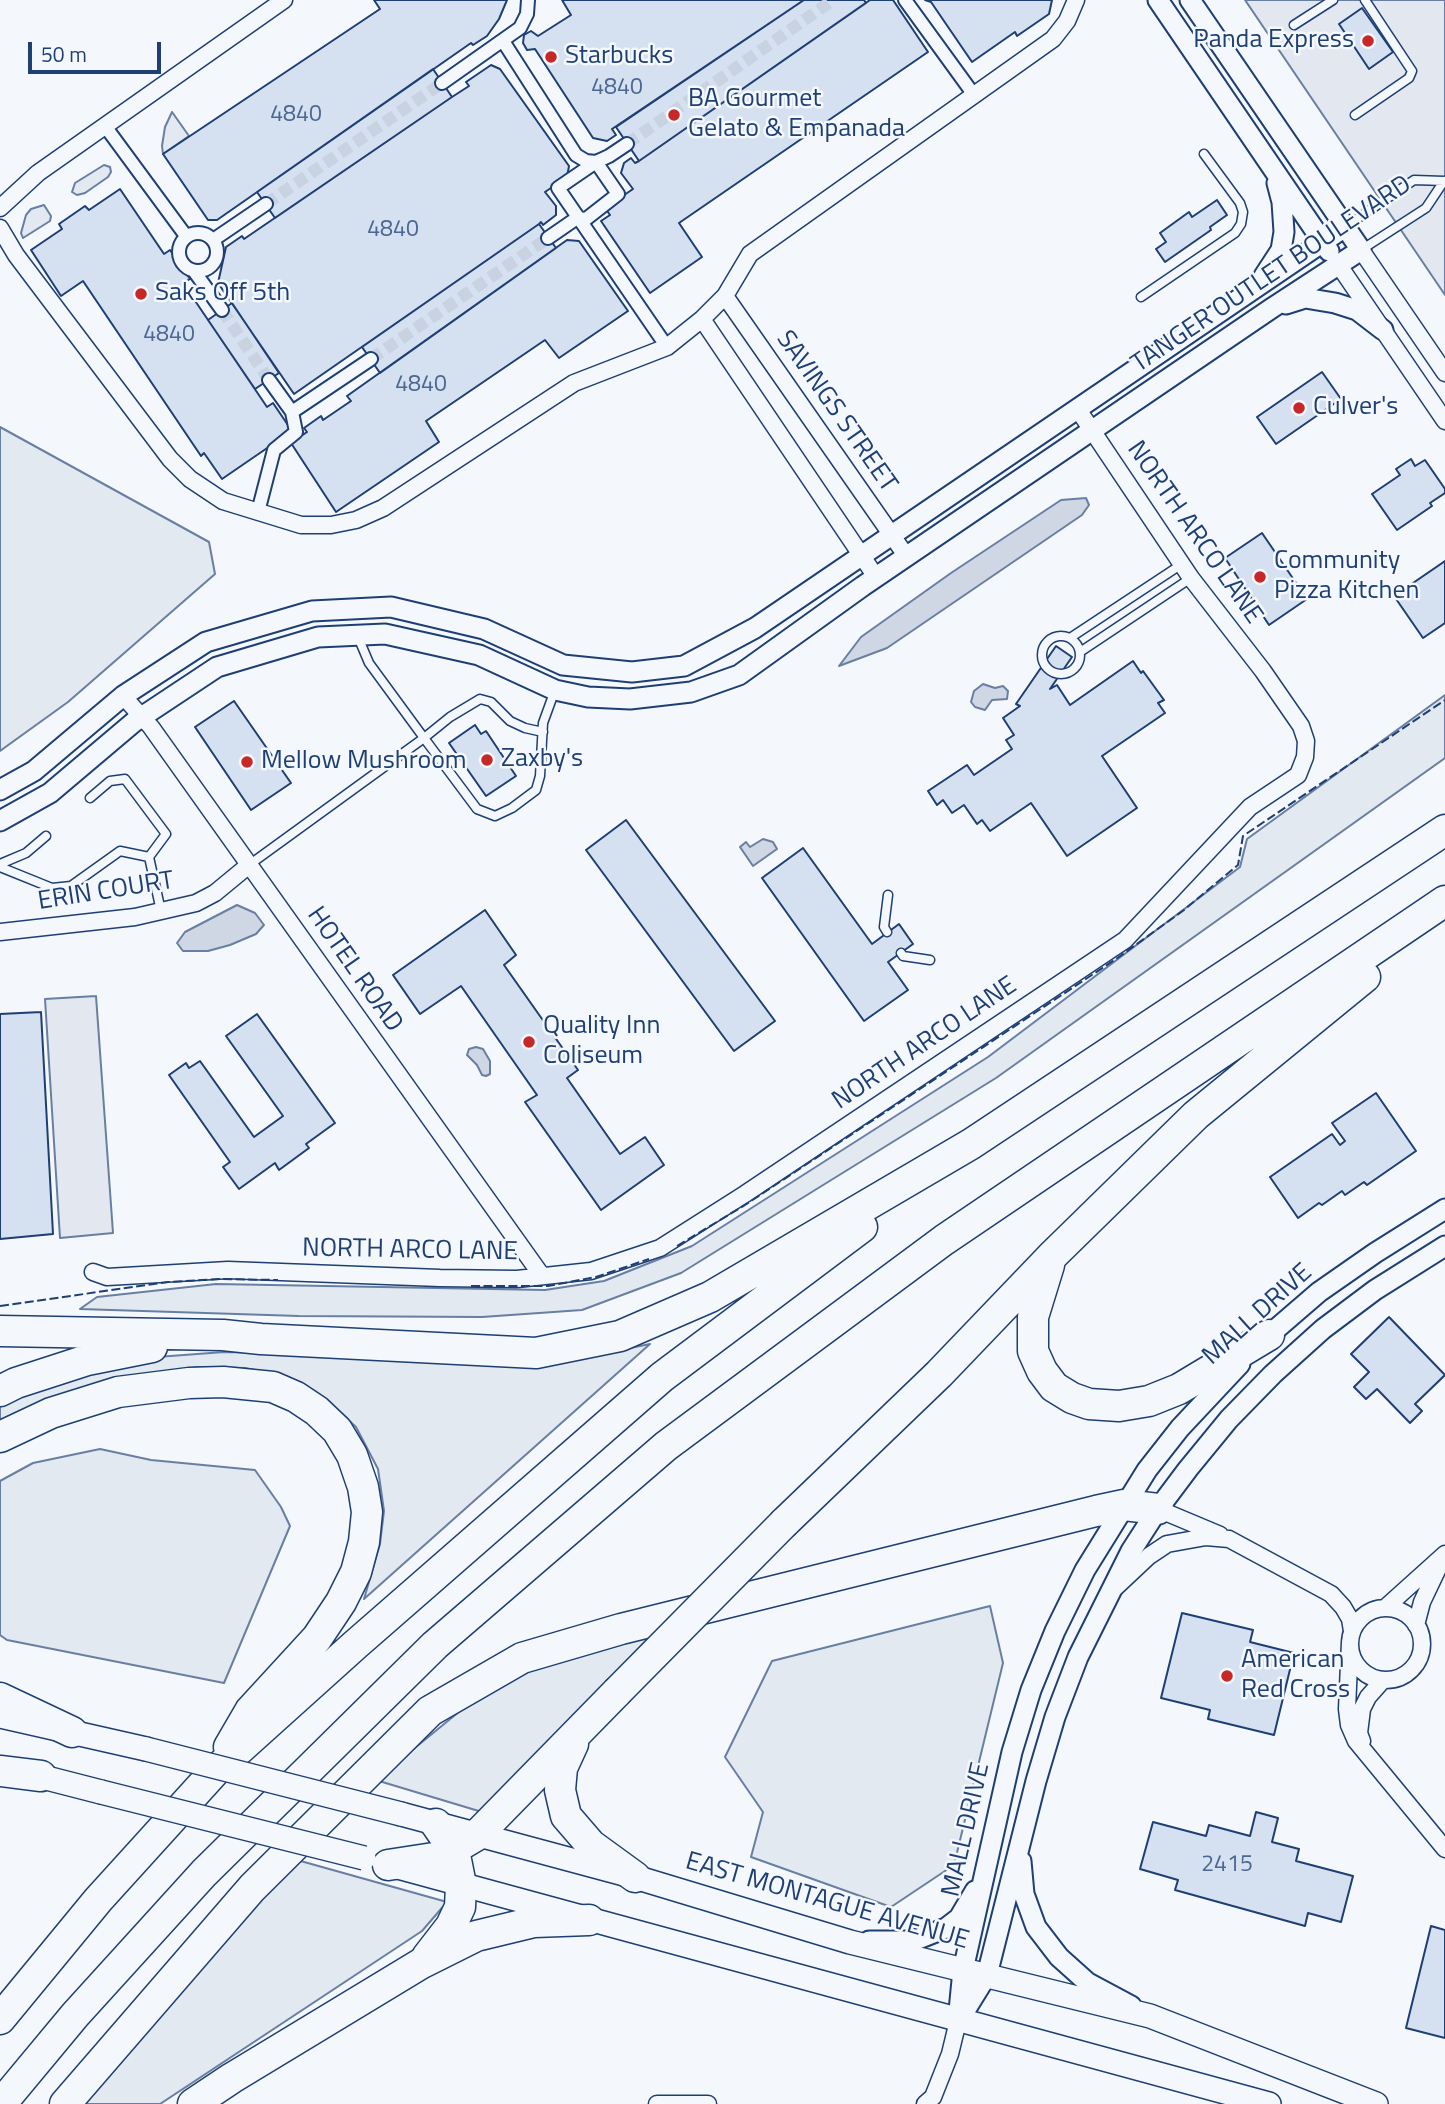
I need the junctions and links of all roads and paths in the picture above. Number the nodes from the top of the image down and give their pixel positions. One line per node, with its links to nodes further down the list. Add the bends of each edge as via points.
1 (284, 0): 14 (street)
2 (528, 0): 10 (street, via 520,28)
3 (905, 0): 12 (street)
4 (1076, 0): 12 (street, via 1053,39)
5 (1158, 0): 18 (street)
6 (1191, 0): 23 (street)
7 (1333, 0): 9 (lane)
8 (1366, 0): 13 (lane, via 1412,71 1409,78)
9 (1294, 25)
10 (503, 41): 11 (street); 17 (street, via 576,155)
11 (442, 83)
12 (974, 95): 33 (street, via 750,254)
13 (1354, 114)
14 (105, 126): 21 (street, via 37,173); 25 (street)
15 (627, 144): 17 (street)
16 (1204, 154): 34 (lane, via 1240,203 1241,224 1236,233)
17 (596, 162): 22 (street, via 558,188); 22 (street, via 618,194 586,219)
18 (1274, 169): 28 (street); 32 (street, via 1284,232 1281,250)
19 (1445, 182): 23 (lane, TANGER OUTLET BOULEVARD, via 1414,180); 29 (lane, TANGER OUTLET BOULEVARD, via 1426,208)
20 (265, 204): 27 (street)
21 (0, 208)
22 (577, 218): 26 (street); 39 (street)
23 (1345, 227): 28 (street, TANGER OUTLET BOULEVARD); 29 (street)
24 (0, 228): 47 (street, via 170,459 223,501)
25 (186, 236): 27 (street, via 200,233); 31 (street, via 179,253 183,264)
26 (548, 237)
27 (213, 240): 31 (street, via 214,262 206,270)
28 (1323, 242): 30 (street); 32 (street, TANGER OUTLET BOULEVARD)
29 (1361, 250): 30 (street, TANGER OUTLET BOULEVARD); 41 (street)
30 (1338, 264): 35 (street, TANGER OUTLET BOULEVARD); 38 (street)
31 (194, 271): 36 (street)
32 (1257, 285): 43 (street, TANGER OUTLET BOULEVARD)
33 (725, 296): 37 (street); 48 (street, SAVINGS STREET)
34 (1141, 298)
35 (1272, 308): 38 (street, via 1305,298 1335,303 1357,310); 46 (street, TANGER OUTLET BOULEVARD)
36 (222, 310)
37 (702, 319): 39 (street); 49 (street)
38 (1383, 330): 45 (street)
39 (667, 347): 47 (street, via 574,383 383,508 356,520 331,526 301,525)
40 (371, 359): 44 (street)
41 (1445, 373)
42 (269, 380): 44 (street)
43 (1077, 408): 46 (street, NORTH ARCO LANE); 48 (street, TANGER OUTLET BOULEVARD)
44 (292, 412): 47 (street, via 296,432 274,450)
45 (1445, 421)
46 (1092, 430): 50 (street, TANGER OUTLET BOULEVARD); 51 (street, NORTH ARCO LANE)
47 (258, 512)
48 (891, 535): 49 (street, TANGER OUTLET BOULEVARD); 50 (street, SAVINGS STREET)
49 (861, 555): 52 (street); 58 (street, TANGER OUTLET BOULEVARD, via 755,628 684,666 632,672 563,665 484,629 391,607 312,611 206,642)
50 (907, 556): 52 (street, TANGER OUTLET BOULEVARD)
51 (1182, 564): 53 (street, NORTH ARCO LANE); 55 (lane)
52 (876, 578): 57 (street, TANGER OUTLET BOULEVARD, via 739,675 691,692 630,699)
53 (1191, 578): 56 (lane); 83 (street, NORTH ARCO LANE, via 1301,726 1306,741 1298,775 1250,807 1125,940 745,1194 660,1248 591,1270)
54 (358, 635): 57 (street, TANGER OUTLET BOULEVARD, via 385,634 478,655); 59 (street, TANGER OUTLET BOULEVARD, via 318,637 217,667); 61 (lane, via 369,663)
55 (1070, 638): 56 (lane); 56 (lane, via 1057,636 1046,642 1042,653 1045,665 1055,673 1068,672 1077,664)
56 (1080, 652)
57 (555, 690): 60 (lane)
58 (123, 696): 59 (street, HOTEL ROAD); 62 (street, TANGER OUTLET BOULEVARD, via 34,771)
59 (143, 716): 64 (street, TANGER OUTLET BOULEVARD, via 50,793); 69 (street, HOTEL ROAD)
60 (543, 732): 61 (lane, via 510,721 491,702 480,699); 61 (lane, via 536,790 495,816 477,809)
61 (424, 738): 69 (lane)
62 (0, 790)
63 (90, 798): 67 (lane, via 110,781 125,779 166,834)
64 (0, 821)
65 (1445, 830): 78 (highway)
66 (46, 836): 68 (lane, via 26,853)
67 (149, 857): 68 (lane, via 120,851 71,886 52,888); 72 (lane)
68 (0, 865)
69 (249, 865): 72 (street, ERIN COURT, via 196,903); 83 (street, HOTEL ROAD)
70 (888, 895): 75 (lane)
71 (1445, 901): 124 (highway, via 944,1240 666,1446 435,1644 223,1854 75,2015)
72 (161, 911): 74 (street, ERIN COURT)
73 (1445, 911): 81 (highway, via 1196,1115)
74 (0, 932)
75 (887, 932)
76 (901, 953): 77 (lane)
77 (930, 960)
78 (971, 1144): 86 (highway, via 710,1297 620,1336 536,1353); 104 (highway, via 663,1377)
79 (1445, 1209): 85 (street, MALL DRIVE, via 1319,1292)
80 (1445, 1245): 90 (street, MALL DRIVE, via 1323,1329 1273,1374 1228,1419)
81 (1054, 1254): 85 (highway, via 1033,1317 1033,1351 1054,1387 1072,1398 1105,1406 1149,1401 1179,1389); 101 (highway, bridge)
82 (93, 1272): 83 (street, NORTH ARCO LANE, via 107,1277 228,1270 440,1278)
83 (542, 1276)
84 (0, 1331): 86 (highway)
85 (1269, 1335): 89 (street, MALL DRIVE, via 1180,1428)
86 (261, 1339): 87 (highway, via 154,1347 87,1360)
87 (0, 1391)
88 (0, 1437): 104 (highway, via 51,1413 118,1392 223,1382 273,1387 317,1411 337,1430 352,1455 367,1512 356,1572 317,1639 250,1711)
89 (1124, 1505): 90 (highway); 111 (street, MALL DRIVE, via 1079,1583 1031,1690); 125 (highway, via 621,1629 522,1658 430,1711 251,1888)
90 (1158, 1509): 91 (street); 93 (street, MALL DRIVE)
91 (1229, 1539): 93 (street, via 1206,1537 1167,1544); 96 (street, via 1331,1594 1350,1619)
92 (1445, 1554): 94 (street); 95 (street)
93 (1107, 1596): 108 (street, MALL DRIVE, via 1055,1717)
94 (1385, 1608): 95 (street, via 1404,1613); 96 (street, via 1359,1620)
95 (1416, 1625): 97 (street, via 1422,1645 1419,1657 1406,1675)
96 (1351, 1637): 97 (street, via 1356,1664); 102 (street, via 1349,1725)
97 (1383, 1680): 102 (street, via 1362,1709 1359,1733)
98 (0, 1698): 100 (highway)
99 (0, 1716): 100 (main road)
100 (72, 1732): 106 (main road, bridge)
101 (577, 1734): 107 (highway); 112 (highway, via 562,1768 560,1790 566,1816 591,1845)
102 (1368, 1757): 109 (street)
103 (0, 1768): 105 (highway)
104 (215, 1771): 114 (highway)
105 (41, 1776): 110 (main road, bridge)
106 (436, 1825): 107 (highway)
107 (466, 1843): 110 (highway, via 440,1857); 112 (main road, EAST MONTAGUE AVENUE); 113 (highway)
108 (1020, 1843): 119 (street, MALL DRIVE); 121 (street, via 1024,1894 1036,1927 1059,1957 1088,1983)
109 (1445, 1849)
110 (376, 1862): 113 (main road)
111 (985, 1875): 116 (street, via 959,1918 946,1928 913,1941); 118 (street, MALL DRIVE)
112 (635, 1877): 116 (main road, EAST MONTAGUE AVENUE)
113 (461, 1885): 115 (main road); 117 (highway, via 460,1906 451,1926)
114 (97, 1900): 120 (highway); 122 (highway)
115 (589, 1920): 117 (highway, via 534,1922 476,1936); 123 (main road)
116 (850, 1942): 118 (main road, EAST MONTAGUE AVENUE)
117 (422, 1963): 126 (highway)
118 (962, 1970): 119 (main road, EAST MONTAGUE AVENUE); 123 (street, MALL DRIVE)
119 (987, 1975): 121 (main road, EAST MONTAGUE AVENUE); 123 (street, MALL DRIVE)
120 (0, 1989)
121 (1150, 2016): 131 (main road, EAST MONTAGUE AVENUE)
122 (0, 2018)
123 (958, 2021): 129 (street, via 933,2097); 130 (main road)
124 (1, 2104)
125 (65, 2104)
126 (193, 2104)
127 (657, 2104): 128 (street)
128 (708, 2104)
129 (925, 2104)
130 (1269, 2104)
131 (1376, 2104)

